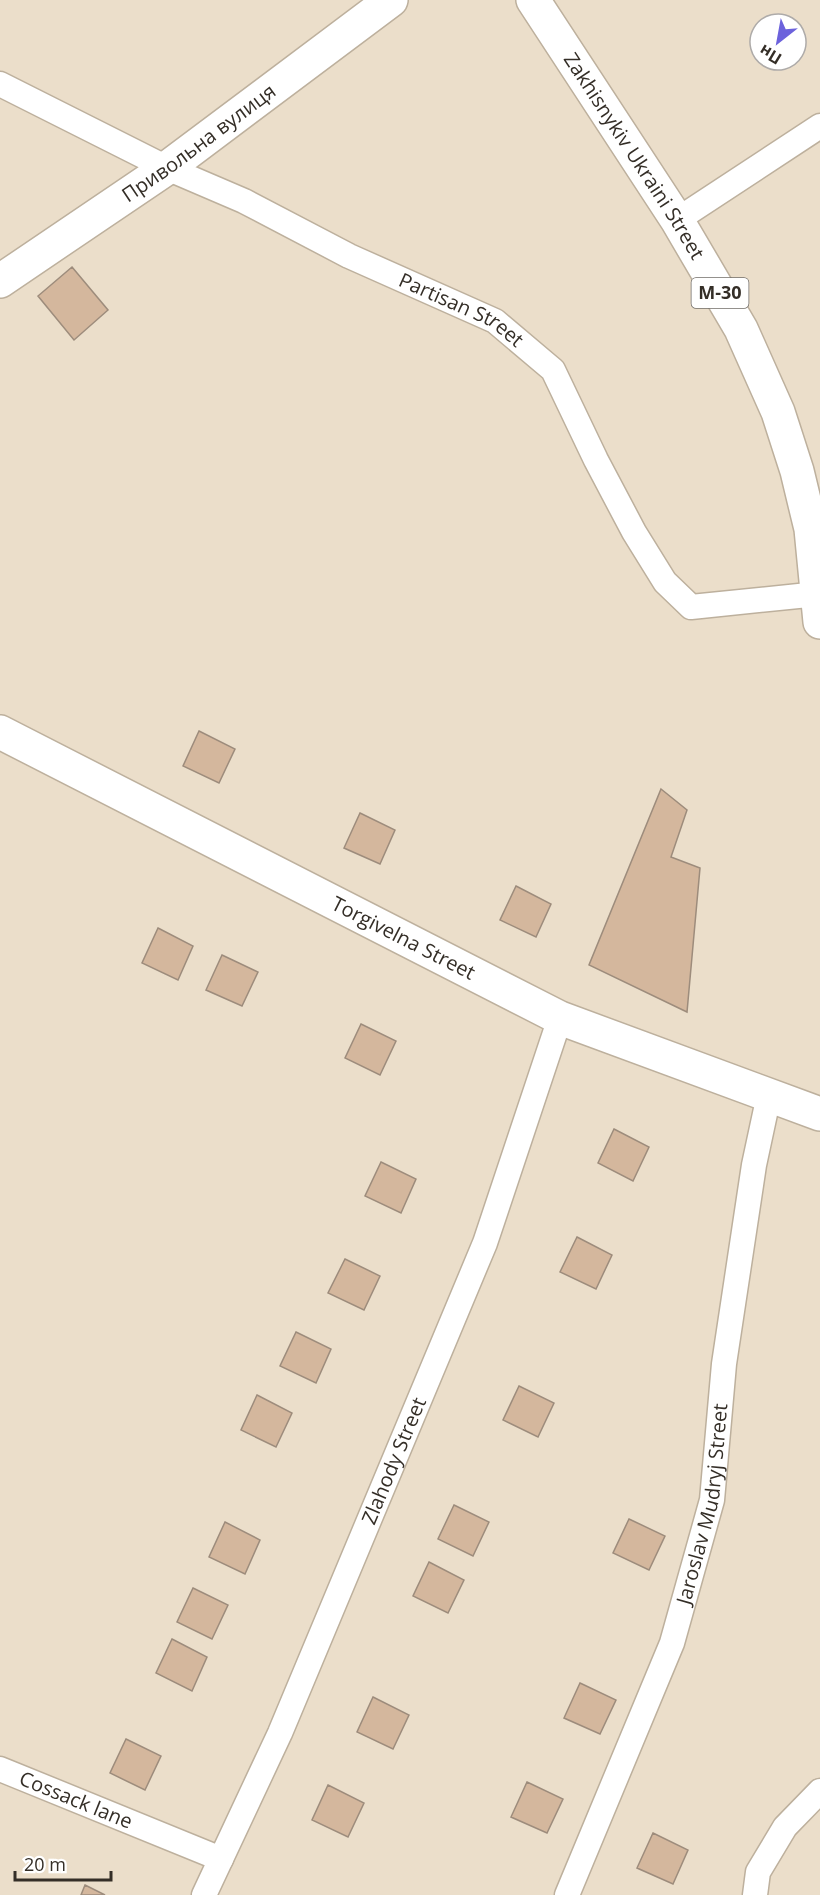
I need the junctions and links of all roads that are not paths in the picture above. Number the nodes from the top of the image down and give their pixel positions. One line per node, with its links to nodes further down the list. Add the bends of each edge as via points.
1 (391, 0): 5 (main road, Привольна вулиця)
2 (533, 0): 6 (main road, Zakhisnykiv Ukraini Street / М-30)
3 (0, 84): 5 (street, Partisan Street)
4 (820, 126): 6 (street)
5 (167, 168): 7 (main road, Привольна вулиця); 8 (street, Partisan Street, via 495,321 553,370 634,532 665,582 691,607)
6 (677, 220): 8 (main road, Zakhisnykiv Ukraini Street / М-30, via 741,329 778,412 811,529)
7 (0, 281)
8 (819, 608)
9 (0, 732): 10 (main road, Torgivelna Street)
10 (560, 1018): 11 (main road, Torgivelna Street); 15 (street, Zlahody Street, via 485,1243 280,1733)
11 (769, 1095): 12 (main road, Torgivelna Street); 17 (street, Jaroslav Mudryj Street, via 754,1165 724,1364 712,1500 672,1643)
12 (820, 1114)
13 (0, 1769): 15 (street, Cossack lane)
14 (820, 1791): 18 (street, via 785,1827 758,1872)
15 (220, 1859): 16 (street, Zlahody Street)
16 (204, 1895)
17 (567, 1895)
18 (755, 1895)

